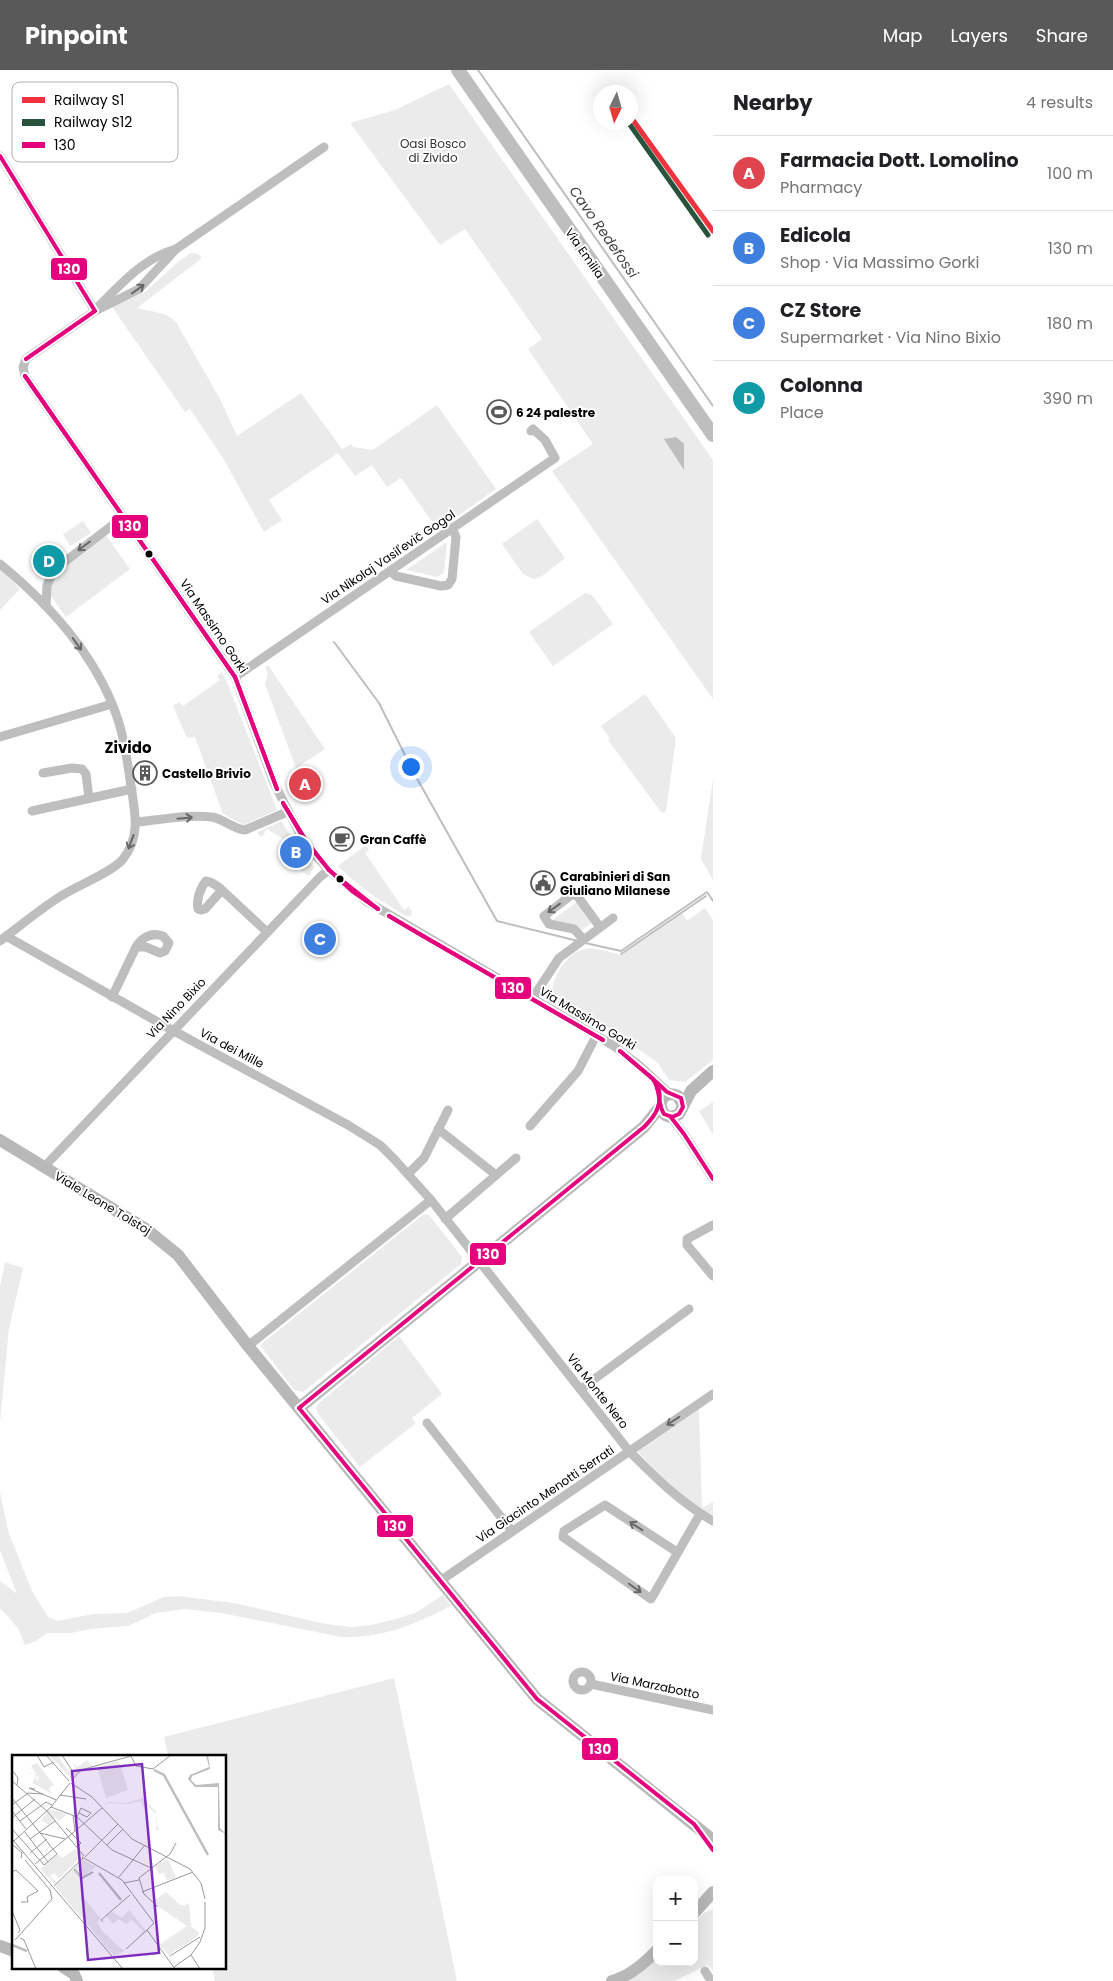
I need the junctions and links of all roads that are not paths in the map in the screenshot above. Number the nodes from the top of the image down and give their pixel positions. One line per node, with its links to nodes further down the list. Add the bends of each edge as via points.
1 (458, 70): 7 (main road, Via Emilia)
2 (324, 147): 4 (street)
3 (0, 156): 5 (street)
4 (176, 249): 5 (street, via 165,252 130,274); 5 (street, one-way to 4, via 139,289)
5 (95, 311): 8 (street, Via Massimo Gorki, via 26,359 23,369 26,378)
6 (531, 430): 9 (street, Via Nikolaj Vasil'evič Gogol, via 538,432 556,458)
7 (713, 435)
8 (123, 517): 12 (street, one-way to 12, via 54,570 46,585); 13 (street, Via Massimo Gorki)
9 (452, 528): 11 (street, Via Nikolaj Vasil'evič Gogol); 11 (street, via 456,537 452,579 448,585 396,576)
10 (0, 564): 12 (street)
11 (390, 571): 13 (street, Via Nikolaj Vasil'evič Gogol)
12 (46, 606): 14 (street, one-way to 14, via 84,654)
13 (235, 677): 20 (street, Via Massimo Gorki)
14 (112, 704): 15 (street); 17 (street, via 122,733)
15 (0, 737)
16 (43, 773): 18 (street, via 82,769 86,774)
17 (132, 788): 18 (street); 21 (street)
18 (89, 798): 19 (street)
19 (32, 810)
20 (287, 812): 21 (street, one-way to 20, via 206,817 245,830); 22 (street, Via Massimo Gorki)
21 (137, 822): 27 (street, one-way to 27, via 122,860 60,897)
22 (329, 870): 26 (street, Via Nino Bixio); 31 (street, Via Massimo Gorki, via 380,911)
23 (222, 890): 26 (street)
24 (613, 918): 25 (street)
25 (600, 927): 28 (street); 28 (street, one-way to 28, via 575,894 544,916 549,924 574,929)
26 (266, 932): 32 (street, Via Nino Bixio)
27 (3, 939): 30 (street, Via dei Mille)
28 (583, 939): 31 (street, via 553,965)
29 (136, 947): 30 (street)
30 (112, 997): 32 (street, Via dei Mille)
31 (532, 999): 33 (street, Via Massimo Gorki)
32 (172, 1030): 41 (street, Via Nino Bixio); 42 (street, Via dei Mille, via 360,1132 386,1151)
33 (596, 1036): 35 (street, Via Massimo Gorki, via 631,1058 653,1078); 37 (street, via 578,1071)
34 (713, 1071): 35 (street, via 687,1096)
35 (671, 1106): 44 (street, Via Massimo Gorki, via 684,1134); 48 (street)
36 (448, 1110): 38 (street)
37 (530, 1126)
38 (438, 1128): 42 (street, via 424,1158); 43 (street)
39 (0, 1140): 41 (street, Viale Leone Tolstoj)
40 (516, 1158): 43 (street)
41 (44, 1167): 51 (street, Viale Leone Tolstoj, via 152,1233 178,1255)
42 (408, 1174): 45 (street, Via dei Mille)
43 (496, 1176): 46 (street)
44 (713, 1179)
45 (430, 1200): 46 (street, Via dei Mille); 51 (street)
46 (445, 1219): 48 (street, Via dei Mille)
47 (713, 1225): 49 (street, via 687,1238 687,1245)
48 (479, 1262): 52 (street, Via Monte Nero); 54 (street)
49 (713, 1276)
50 (689, 1309): 52 (street)
51 (248, 1346): 54 (street, Viale Leone Tolstoj)
52 (581, 1389): 56 (street, Via Monte Nero)
53 (713, 1394): 56 (street, Via Giacinto Menotti Serrati, one-way to 56)
54 (299, 1408): 61 (street, Viale Leone Tolstoj)
55 (427, 1423): 59 (street)
56 (630, 1451): 57 (street, Via Monte Nero, via 664,1485); 59 (street, Via Giacinto Menotti Serrati)
57 (700, 1514): 58 (street, Via Monte Nero); 60 (street)
58 (713, 1521)
59 (512, 1531): 61 (street, Via Giacinto Menotti Serrati)
60 (677, 1552): 60 (street, one-way to 60, via 605,1505 564,1531 562,1537 651,1599)
61 (440, 1580): 64 (street, Viale Leone Tolstoj, via 537,1699)
62 (591, 1684): 63 (street, Via Marzabotto)
63 (713, 1710)
64 (694, 1824): 65 (street); 66 (street)
65 (713, 1840)
66 (713, 1850)
67 (711, 1896): 68 (street)
68 (698, 1909)
69 (0, 1946): 70 (street)
70 (12, 1950)
71 (653, 1954): 75 (street, via 641,1966)
72 (65, 1968): 74 (street, via 74,1974)
73 (705, 1971): 76 (street)
74 (77, 1981)
75 (612, 1981)
76 (711, 1981)

